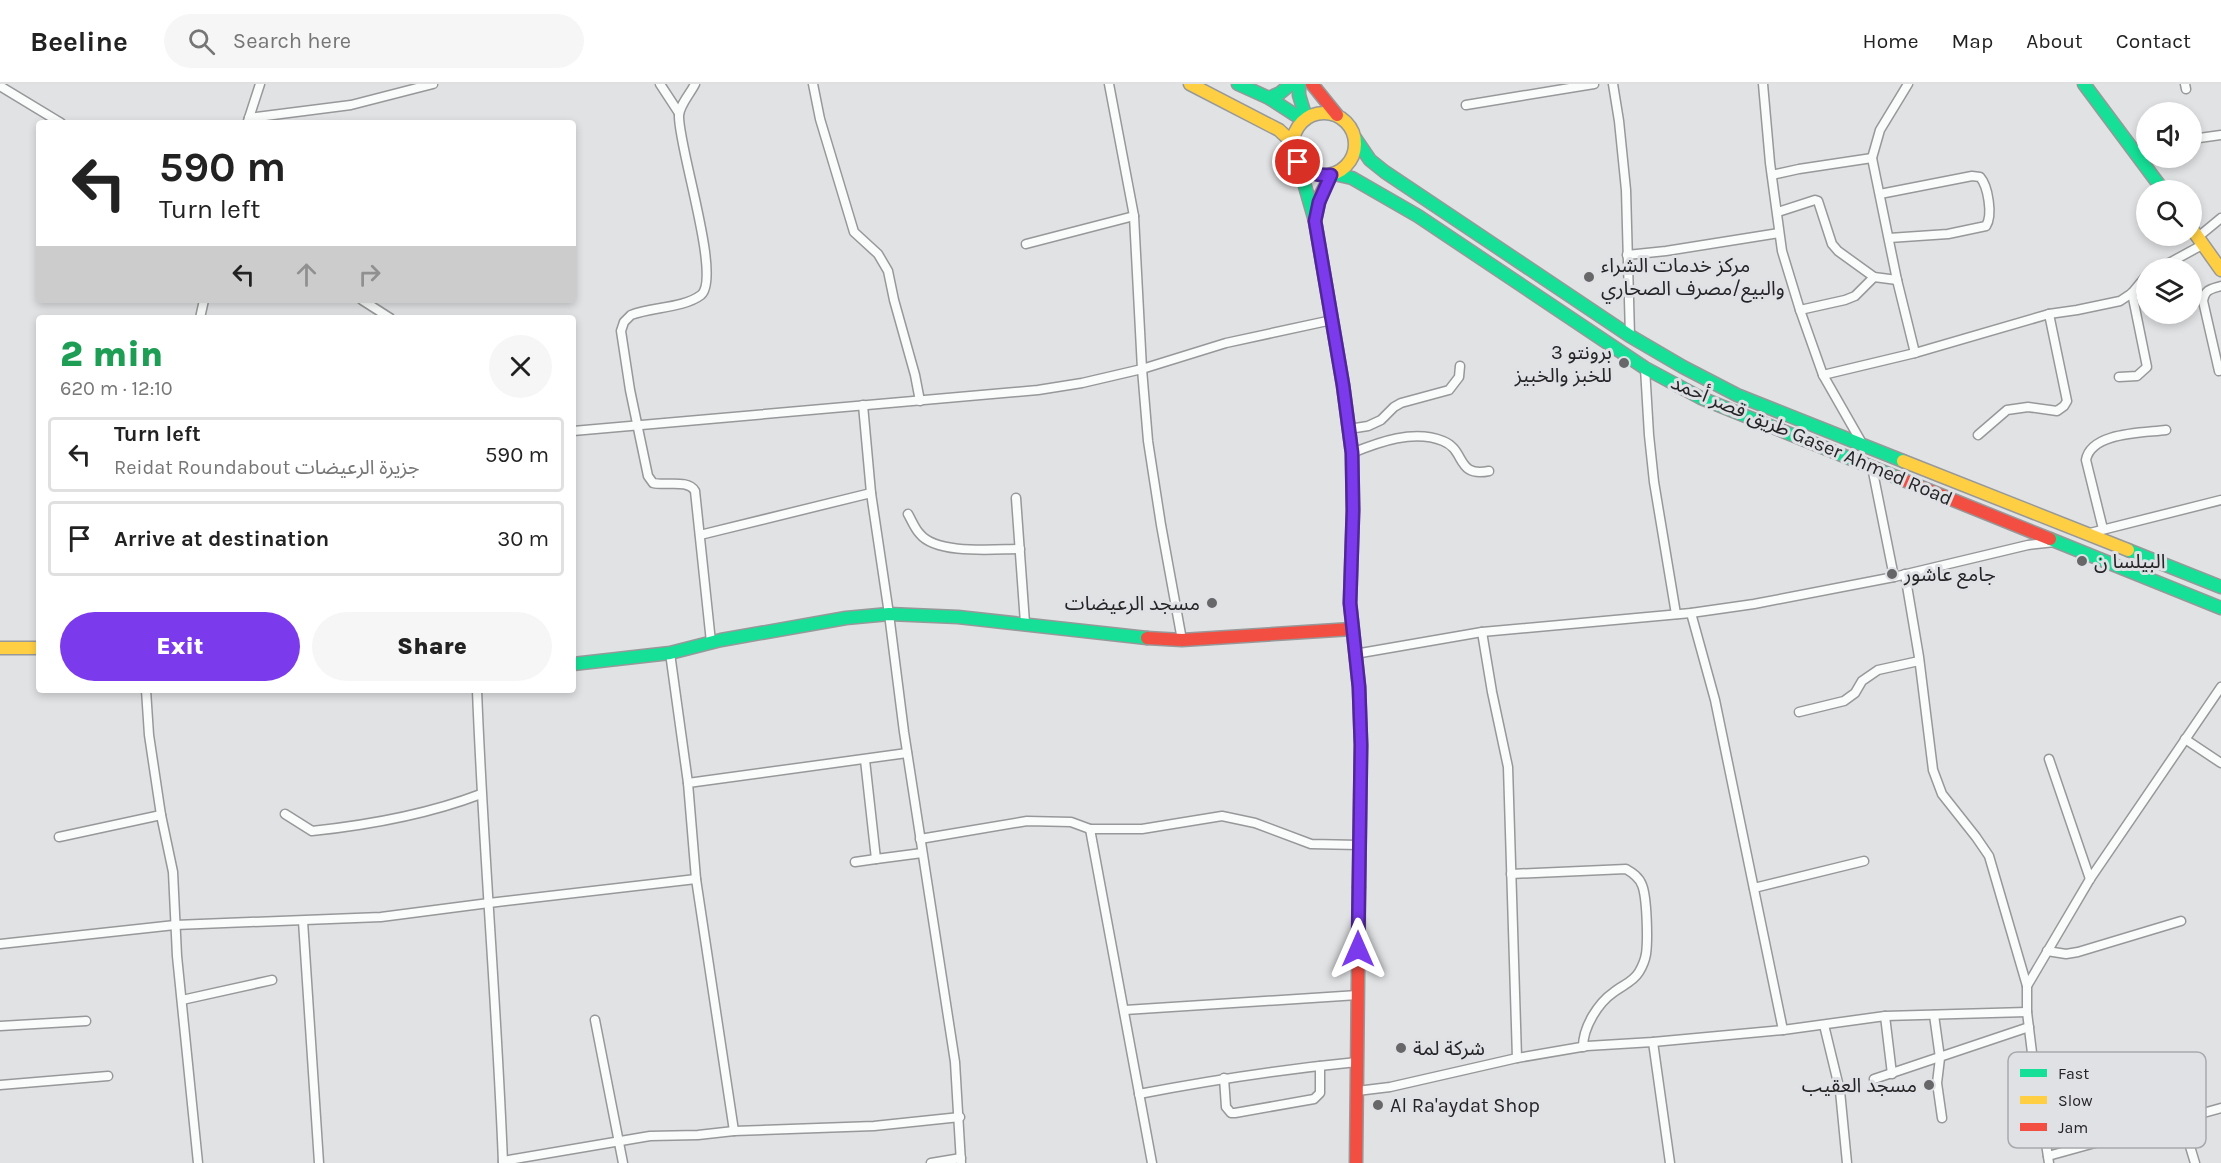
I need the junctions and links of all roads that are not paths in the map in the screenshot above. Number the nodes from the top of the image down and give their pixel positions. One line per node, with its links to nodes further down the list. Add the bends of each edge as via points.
1 (260, 84): 24 (street)
2 (433, 84): 24 (street, via 351,105)
3 (660, 84): 20 (street)
4 (694, 84): 20 (street)
5 (813, 84): 67 (street, via 854,232 878,254 888,270)
6 (1109, 84): 37 (street)
7 (1190, 84): 28 (main road, via 1279,130)
8 (1238, 84): 18 (main road)
9 (1290, 84): 18 (main road)
10 (1299, 84): 22 (main road)
11 (1312, 84): 21 (main road)
12 (1594, 84): 19 (street)
13 (1613, 84): 46 (street, via 1623,147)
14 (1763, 84): 33 (street)
15 (1908, 84): 30 (street, via 1880,130)
16 (2084, 84): 29 (main road)
17 (0, 86): 23 (street)
18 (1269, 98): 22 (main road)
19 (1466, 105)
20 (679, 113): 69 (street, via 679,133 697,206 707,283 702,294 691,300 639,312 624,322 621,331)
21 (1336, 115): 22 (main road, via 1316,114); 26 (main road, via 1348,124)
22 (1305, 119): 28 (main road, via 1295,130)
23 (56, 120)
24 (248, 120)
25 (2221, 135): 27 (street)
26 (1355, 138): 32 (main road, via 1351,160); 59 (main road, طريق قصر أحمد Gaser Ahmed Road, via 1370,160 1385,172)
27 (2202, 138)
28 (1292, 142): 31 (main road)
29 (2134, 152): 34 (main road)
30 (1872, 158): 33 (street); 35 (street)
31 (1298, 162): 32 (main road, via 1316,175); 39 (main road)
32 (1333, 174): 39 (main road, via 1319,202); 62 (main road, طريق قصر أحمد Gaser Ahmed Road, via 1353,178 1418,216)
33 (1772, 175): 36 (street)
34 (2155, 180)
35 (1880, 194): 42 (street); 42 (street, via 1972,176 1985,182 1990,218 1986,226 1948,234)
36 (1778, 212): 40 (street); 49 (street, via 1818,201 1832,244)
37 (1134, 216): 43 (street); 63 (street)
38 (2221, 218): 41 (street)
39 (1315, 221): 58 (main road)
40 (1779, 233): 46 (street); 55 (street)
41 (2202, 233)
42 (1889, 238): 50 (street)
43 (1026, 244)
44 (2202, 244): 48 (main road)
45 (2186, 246): 47 (street)
46 (1627, 255): 59 (street)
47 (2172, 258)
48 (2221, 270)
49 (1874, 277): 50 (street); 55 (street, via 1855,296)
50 (1897, 280): 60 (street)
51 (2221, 286): 64 (street, via 2207,290 2203,301)
52 (2136, 288): 53 (street)
53 (2132, 293): 56 (street, via 2120,301); 66 (street, via 2147,367 2137,376)
54 (367, 303): 57 (street)
55 (1800, 310): 65 (street)
56 (2049, 314): 60 (street); 73 (street, via 2067,401 2057,411 2028,407 2007,410)
57 (385, 315)
58 (1332, 320): 63 (street, via 1226,343); 70 (main road)
59 (1630, 336): 74 (main road, طريق قصر أحمد Gaser Ahmed Road, via 1737,395)
60 (1915, 353): 65 (street)
61 (1460, 366): 70 (street, via 1459,377 1449,390 1401,403 1381,420)
62 (1645, 368): 76 (main road, طريق قصر أحمد Gaser Ahmed Road, via 1701,398); 93 (street, via 1648,435)
63 (1142, 369): 67 (street, via 1038,390); 97 (street, via 1152,474)
64 (2219, 371)
65 (1823, 375): 74 (street)
66 (2119, 377)
67 (920, 401): 68 (street)
68 (862, 405): 69 (street); 78 (street)
69 (637, 426): 72 (street); 84 (street, via 653,483 687,484 695,491)
70 (1349, 429): 75 (main road)
71 (2166, 430): 82 (street, via 2116,436 2093,445 2087,452)
72 (576, 431)
73 (1978, 435)
74 (1863, 445): 83 (main road, طريق قصر أحمد Gaser Ahmed Road)
75 (1352, 453): 77 (street, via 1390,440 1425,436 1452,445 1464,466 1472,471); 95 (main road)
76 (1872, 467): 85 (main road, طريق قصر أحمد Gaser Ahmed Road); 88 (street)
77 (1489, 471)
78 (871, 493): 84 (street); 92 (street)
79 (1017, 498): 86 (street)
80 (2221, 500): 82 (street)
81 (908, 514): 86 (street, via 921,536 936,544 958,550)
82 (2103, 529): 83 (street)
83 (2085, 534): 89 (main road, طريق قصر أحمد Gaser Ahmed Road)
84 (700, 535): 98 (street)
85 (2058, 542): 87 (street, via 2028,545); 90 (main road, طريق قصر أحمد Gaser Ahmed Road)
86 (1020, 549): 94 (street)
87 (1905, 574): 88 (street); 103 (street)
88 (1894, 577): 91 (street)
89 (2221, 587)
90 (2221, 608)
91 (1691, 613): 93 (street); 129 (street, via 1715,700)
92 (889, 614): 94 (main road); 98 (main road); 110 (street)
93 (1676, 614): 96 (street)
94 (1024, 623): 97 (main road)
95 (1352, 629): 97 (main road); 102 (main road)
96 (1482, 632): 102 (street); 126 (street, via 1508,767)
97 (1182, 640)
98 (711, 642): 101 (main road)
99 (0, 648): 100 (main road)
100 (36, 648)
101 (670, 653): 104 (main road); 114 (street)
102 (1355, 654): 121 (main road, via 1361,745)
103 (1919, 661): 108 (street, via 1878,670 1844,701); 137 (street, via 1933,770 1942,794 1989,856)
104 (576, 664)
105 (2221, 687): 109 (street)
106 (146, 693): 117 (street)
107 (477, 693): 115 (street)
108 (1799, 712)
109 (2185, 739): 113 (street); 128 (street)
110 (907, 753): 112 (street); 120 (street)
111 (2049, 759): 128 (street)
112 (865, 760): 114 (street); 123 (street)
113 (2221, 763)
114 (688, 783): 127 (street)
115 (481, 794): 116 (street, via 415,815 312,831); 130 (street)
116 (285, 814)
117 (161, 815): 119 (street); 133 (street, via 173,872)
118 (1090, 828): 120 (street, via 1071,822 1027,821); 121 (street, via 1142,829 1222,816 1255,823 1311,844); 140 (street)
119 (59, 837)
120 (920, 840): 122 (street)
121 (1359, 846): 138 (main road)
122 (922, 853): 123 (street); 166 (street)
123 (876, 859): 125 (street)
124 (1864, 861): 129 (street)
125 (855, 862)
126 (1511, 874): 151 (street, via 1626,869 1642,884 1646,955 1641,969 1596,1011); 153 (street)
127 (696, 879): 130 (street); 168 (street)
128 (2090, 879): 135 (street)
129 (1754, 888): 149 (street)
130 (489, 903): 131 (street, via 381,917); 174 (street)
131 (303, 921): 133 (street); 176 (street)
132 (2181, 921): 135 (street, via 2078,952)
133 (175, 925): 134 (street); 139 (street)
134 (0, 944)
135 (2047, 951): 137 (street)
136 (272, 980): 139 (street)
137 (2027, 986): 141 (street)
138 (1358, 995): 140 (street); 155 (main road)
139 (182, 1000): 175 (street)
140 (1125, 1010): 163 (street)
141 (2027, 1012): 142 (street); 148 (street)
142 (1935, 1015): 143 (street); 154 (street)
143 (1885, 1016): 146 (street); 157 (street)
144 (594, 1020): 169 (street)
145 (86, 1021): 147 (street)
146 (1824, 1025): 149 (street); 182 (street, via 1840,1091)
147 (0, 1026)
148 (2029, 1027): 152 (street); 154 (street)
149 (1783, 1030): 150 (street)
150 (1653, 1042): 151 (street); 181 (street)
151 (1583, 1047): 153 (street)
152 (2033, 1052)
153 (1517, 1058): 162 (street, via 1390,1088)
154 (1940, 1058): 157 (street); 167 (street, via 1937,1083)
155 (1357, 1062): 156 (street); 162 (main road)
156 (1320, 1066): 159 (street); 159 (street, via 1320,1093 1314,1099 1235,1113 1226,1107)
157 (1892, 1074): 160 (street)
158 (108, 1076): 161 (street)
159 (1224, 1078): 163 (street)
160 (1874, 1079)
161 (0, 1085)
162 (1357, 1091): 180 (main road)
163 (1139, 1094): 179 (street)
164 (2221, 1108): 165 (street)
165 (2206, 1113)
166 (960, 1117): 168 (street, via 874,1126); 172 (street)
167 (1942, 1118)
168 (734, 1131): 169 (street)
169 (619, 1140): 174 (street); 177 (street)
170 (2088, 1148): 173 (street)
171 (2190, 1148): 183 (street)
172 (961, 1160): 178 (street)
173 (2048, 1160)
174 (503, 1162)
175 (198, 1163)
176 (319, 1163)
177 (623, 1163)
178 (931, 1163)
179 (1152, 1163)
180 (1356, 1163)
181 (1670, 1163)
182 (1847, 1163)
183 (2195, 1163)

